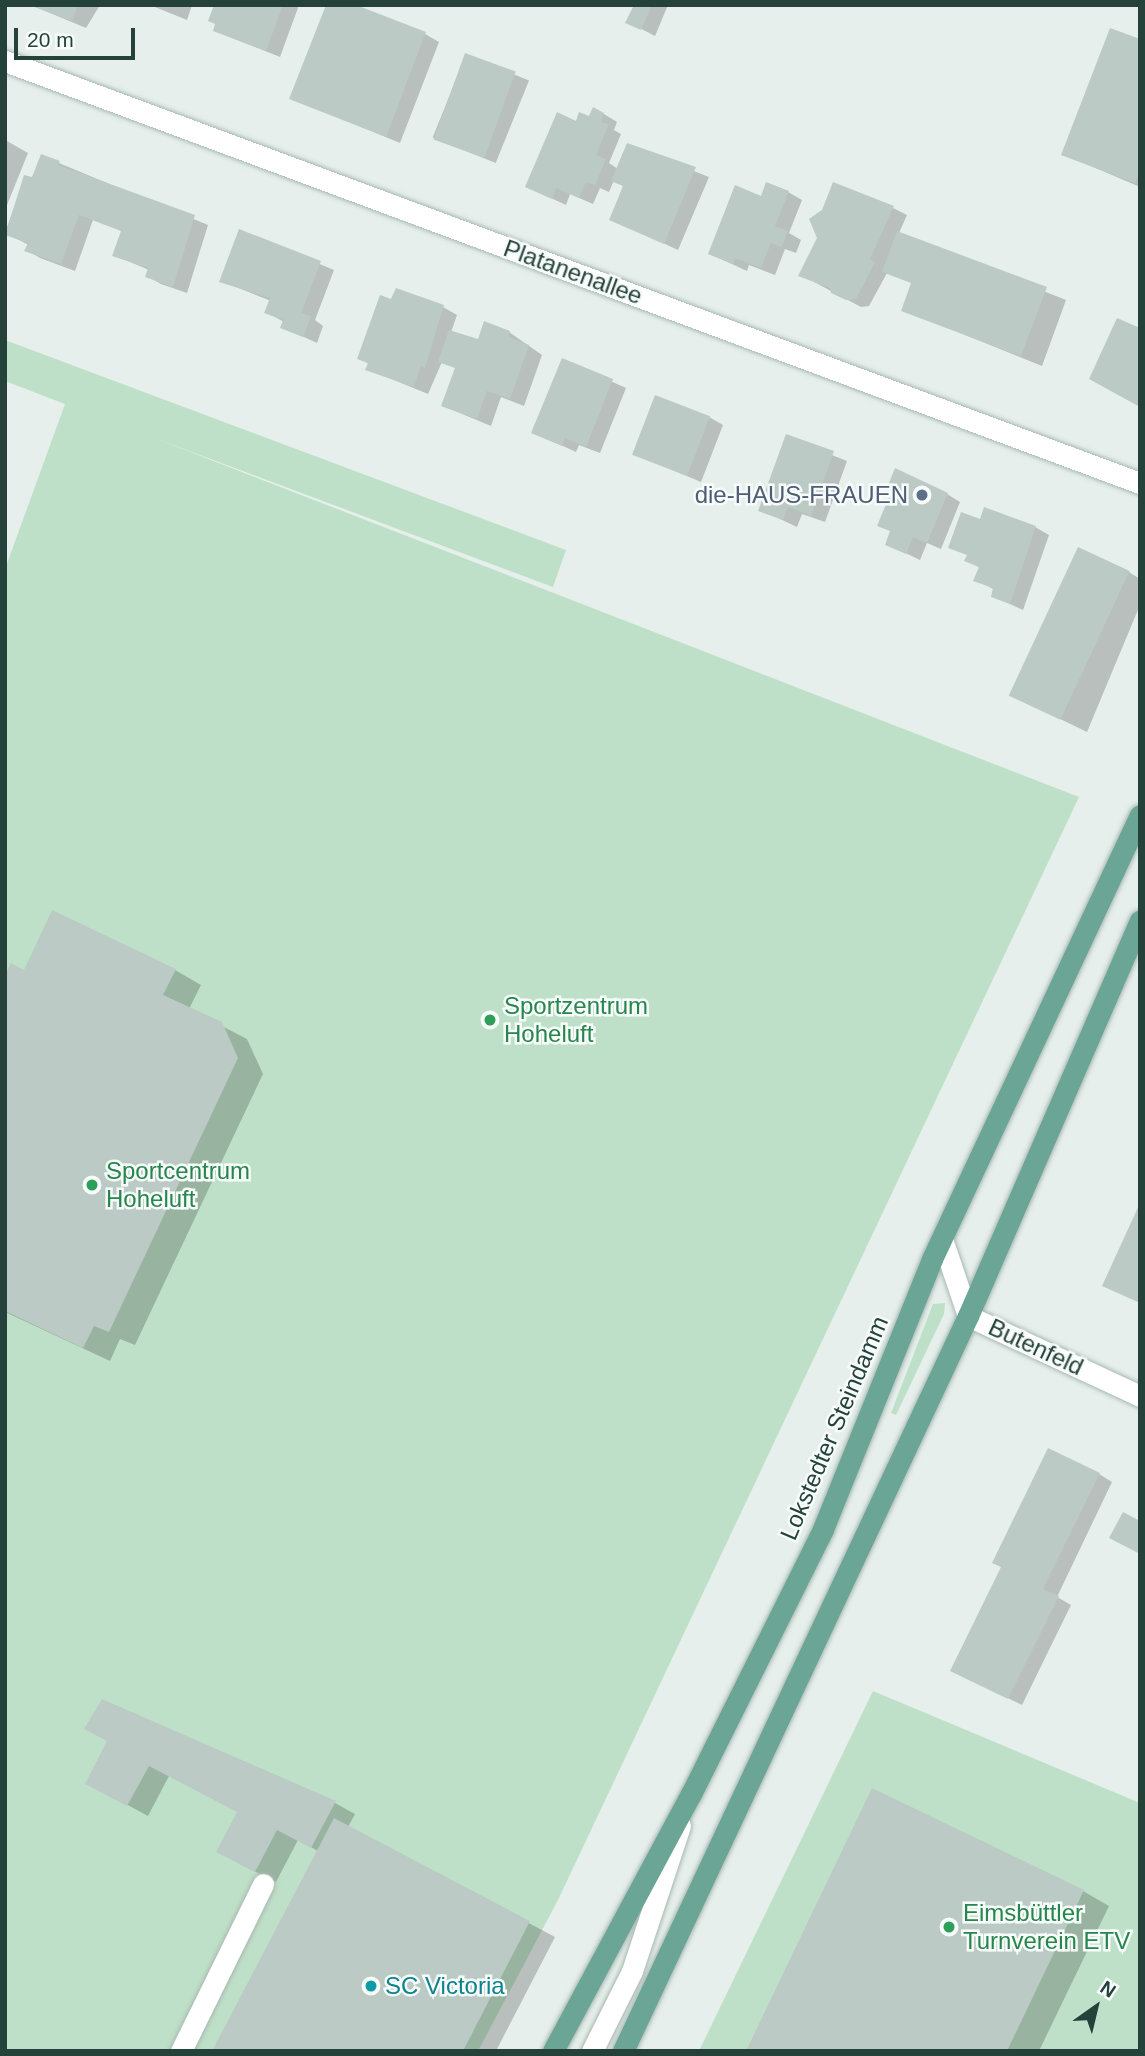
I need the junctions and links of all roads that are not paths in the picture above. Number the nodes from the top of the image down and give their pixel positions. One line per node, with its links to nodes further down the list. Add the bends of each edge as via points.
1 (5, 61): 2 (street, Platanenallee)
2 (1140, 484)
3 (1140, 815): 5 (main road, Lokstedter Steindamm)
4 (1140, 920): 6 (main road)
5 (942, 1239): 6 (street, Butenfeld); 8 (main road, Lokstedter Steindamm, via 823,1529)
6 (968, 1316): 7 (street, Butenfeld); 13 (main road)
7 (1140, 1396)
8 (691, 1794): 11 (main road, Lokstedter Steindamm); 12 (street, via 632,1971)
9 (263, 1884): 10 (street)
10 (181, 2051)
11 (553, 2051)
12 (592, 2051)
13 (623, 2051)

